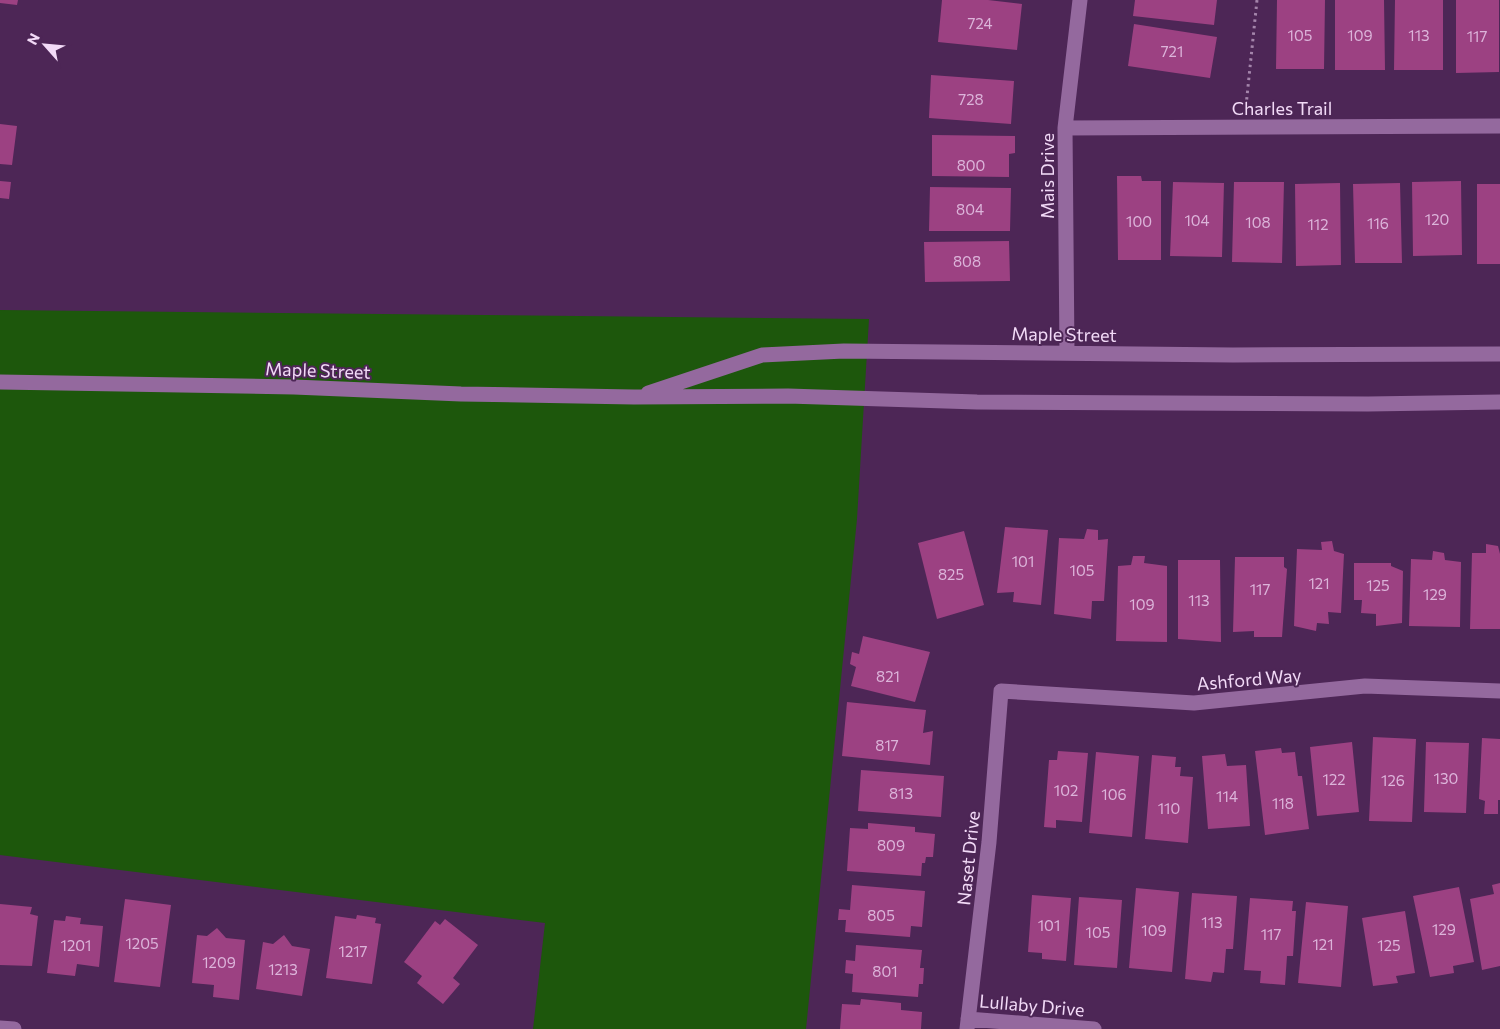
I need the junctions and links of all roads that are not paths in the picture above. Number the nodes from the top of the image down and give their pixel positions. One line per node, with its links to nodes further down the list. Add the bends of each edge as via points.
1 (1080, 0): 3 (street, Mais Drive)
2 (1500, 126): 3 (street, Charles Trail)
3 (1065, 128): 4 (street, Mais Drive)
4 (1066, 353): 5 (street, Maple Street); 7 (street, Maple Street, via 844,351 762,355)
5 (1500, 354)
6 (0, 382): 7 (street, Maple Street)
7 (634, 397): 8 (street, Maple Street, via 788,396 977,402)
8 (1500, 402)
9 (1001, 691): 10 (street, Ashford Way, via 1194,703 1365,686); 11 (street, Naset Drive, via 989,842)
10 (1500, 691)
11 (968, 1024): 14 (street, Lullaby Drive)
12 (0, 1028): 13 (street)
13 (14, 1029)
14 (1094, 1029)

